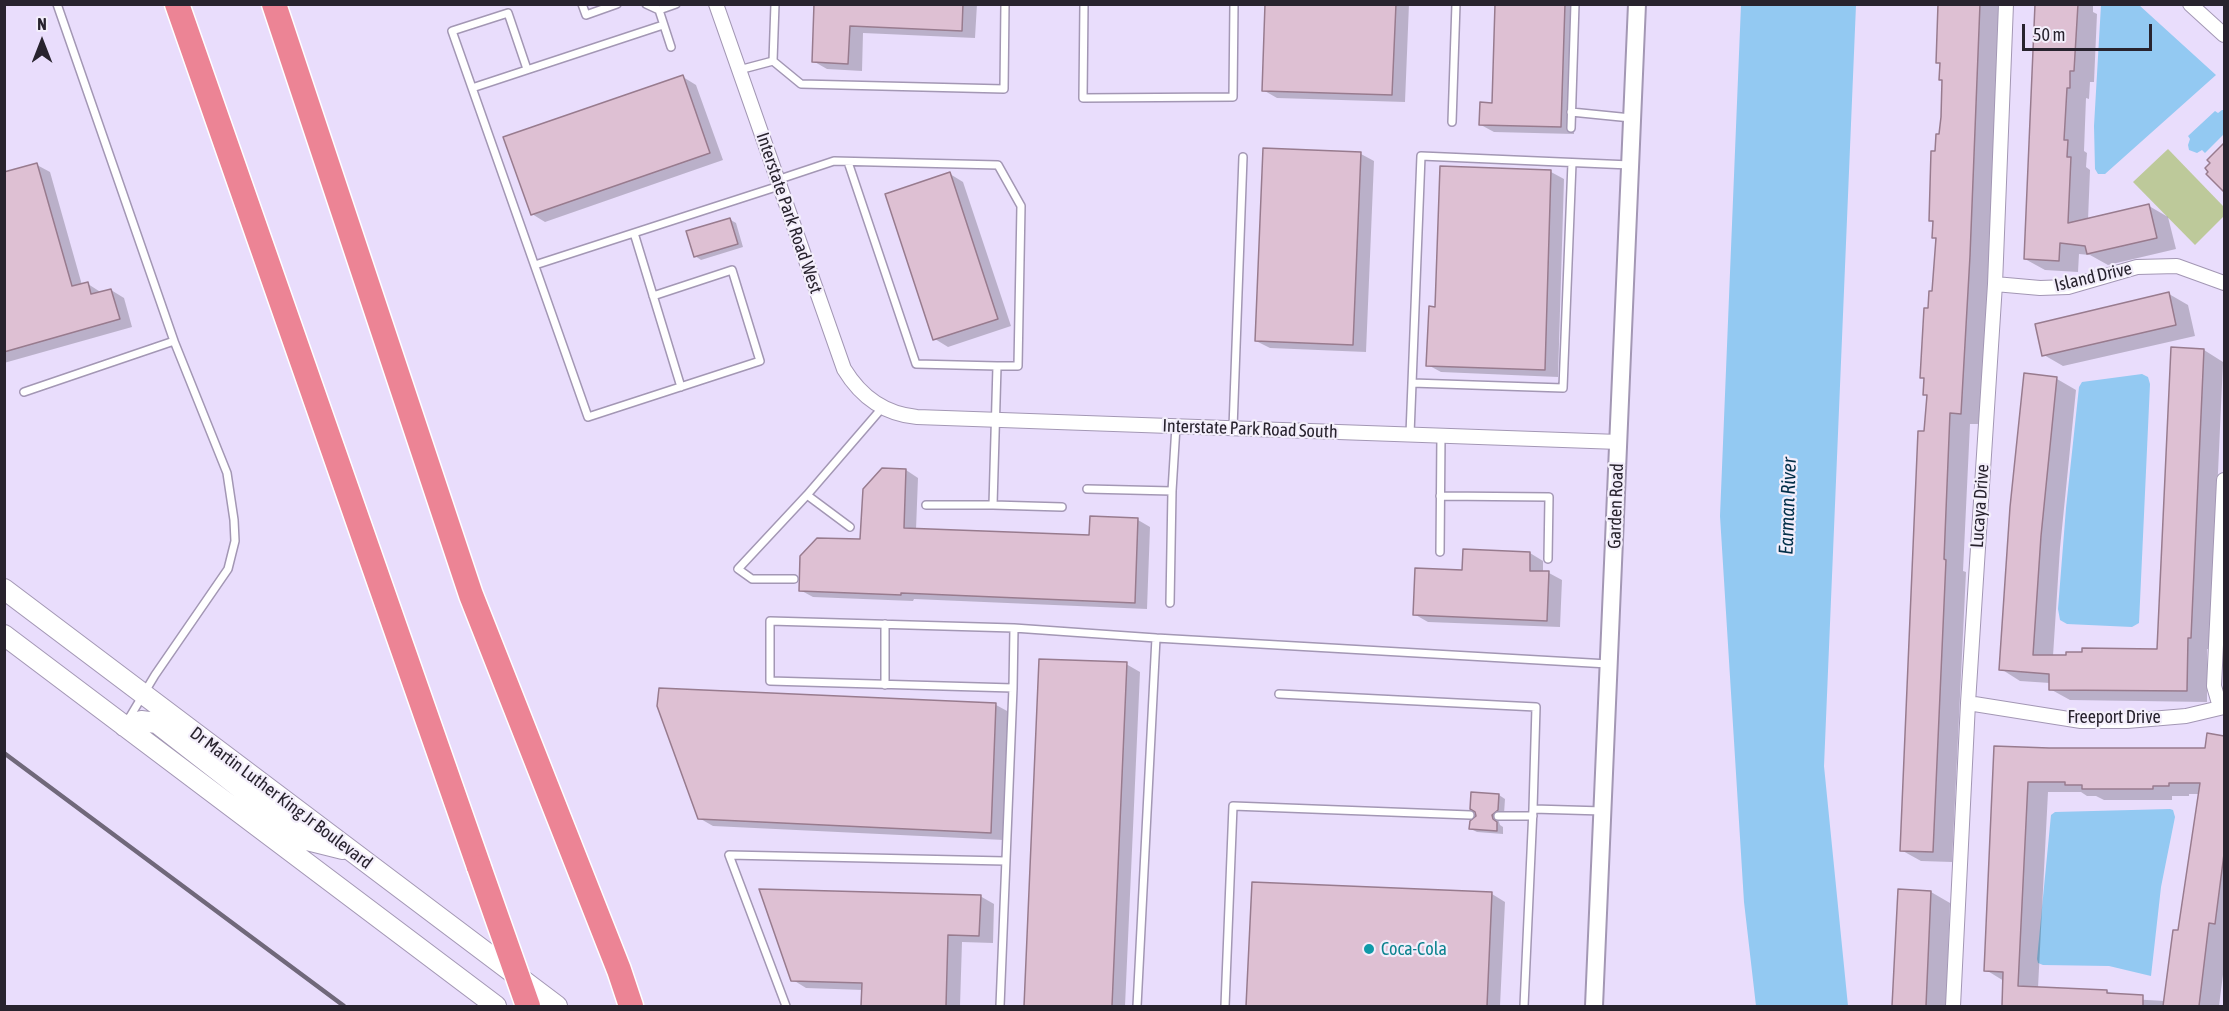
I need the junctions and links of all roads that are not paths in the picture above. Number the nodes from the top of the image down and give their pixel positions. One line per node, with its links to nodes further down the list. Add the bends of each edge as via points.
1 (57, 4): 40 (lane)
2 (177, 4): 85 (highway, bridge)
3 (274, 4): 87 (highway, via 471,595)
4 (582, 4): 5 (lane, via 586,15)
5 (617, 4)
6 (646, 4): 18 (lane)
7 (676, 4): 18 (lane)
8 (716, 4): 24 (street, Interstate Park Road West)
9 (775, 4): 22 (lane)
10 (1005, 4): 22 (lane, via 1004,88 801,84)
11 (1084, 4): 12 (lane, via 1083,98 1233,97)
12 (1234, 4)
13 (1456, 4): 28 (lane)
14 (1575, 4): 26 (lane)
15 (1637, 4): 27 (street, Garden Road)
16 (2006, 4): 38 (street, Lucaya Drive)
17 (2190, 4): 20 (street)
18 (659, 10): 19 (lane)
19 (663, 25): 21 (lane); 23 (lane)
20 (2224, 35)
21 (671, 47)
22 (773, 61): 24 (lane)
23 (527, 69): 25 (lane); 25 (lane, via 508,13 452,31)
24 (739, 70): 34 (street, Interstate Park Road West)
25 (472, 88): 36 (lane)
26 (1571, 112): 27 (lane); 29 (lane)
27 (1632, 118): 33 (street, Garden Road)
28 (1452, 122)
29 (1571, 128)
30 (1244, 157): 48 (lane)
31 (849, 162): 34 (lane, via 834,161); 41 (lane, via 916,364); 41 (lane, via 998,165 1021,206 1018,366)
32 (1572, 162): 33 (lane); 42 (lane, via 1563,388); 42 (lane, via 1420,156)
33 (1630, 165): 51 (street, Garden Road)
34 (778, 183): 35 (lane); 45 (street, Interstate Park Road West, via 844,369 860,392)
35 (634, 233): 36 (lane); 39 (lane)
36 (535, 265): 43 (lane, via 588,417)
37 (2224, 283): 38 (street, Island Drive, via 2177,266 2137,267 2068,287)
38 (1995, 284): 75 (street, Lucaya Drive)
39 (653, 296): 43 (lane); 43 (lane, via 732,270 760,361)
40 (174, 341): 44 (lane); 73 (lane, via 227,473 235,541 228,569)
41 (997, 366): 46 (lane)
42 (1412, 383): 49 (lane)
43 (681, 387)
44 (24, 392)
45 (882, 408): 46 (street, Interstate Park Road South, via 904,416); 55 (lane)
46 (996, 420): 47 (street, Interstate Park Road South); 58 (lane)
47 (1176, 426): 48 (street, Interstate Park Road South); 54 (lane)
48 (1233, 428): 49 (street, Interstate Park Road South)
49 (1410, 434): 50 (street, Interstate Park Road South)
50 (1441, 435): 51 (street, Interstate Park Road South); 56 (lane)
51 (1619, 442): 70 (street, Garden Road)
52 (2224, 480): 76 (street, via 2214,686)
53 (1087, 489): 54 (lane)
54 (1172, 491): 65 (lane)
55 (807, 495): 60 (lane); 63 (lane, via 738,569 752,579)
56 (1440, 496): 61 (lane); 62 (lane, via 1549,497)
57 (926, 504): 58 (lane)
58 (993, 505): 59 (lane)
59 (1062, 507)
60 (850, 527)
61 (1440, 552)
62 (1548, 559)
63 (794, 579)
64 (4, 589): 73 (main road, Dr Martin Luther King Jr Boulevard)
65 (1170, 603)
66 (885, 624): 67 (lane); 71 (lane); 71 (lane, via 770,621 770,681)
67 (1014, 628): 69 (lane); 72 (lane)
68 (4, 635): 77 (main road, Dr Martin Luther King Jr Boulevard)
69 (1156, 638): 70 (lane); 90 (lane)
70 (1609, 664): 78 (street, Garden Road)
71 (885, 685): 72 (lane)
72 (1013, 688): 83 (lane)
73 (143, 694): 77 (lane); 82 (main road, Dr Martin Luther King Jr Boulevard)
74 (1279, 694): 79 (lane, via 1536,707)
75 (1968, 703): 76 (street, Freeport Drive, via 2081,721 2186,716); 94 (street, Lucaya Drive)
76 (2222, 707)
77 (124, 726): 82 (main road, via 157,723 307,840); 84 (main road, Dr Martin Luther King Jr Boulevard)
78 (1603, 811): 79 (lane); 93 (street, Garden Road)
79 (1533, 812): 81 (lane); 92 (lane)
80 (1470, 815): 91 (lane, via 1233,807)
81 (1498, 816)
82 (352, 851): 86 (main road, Dr Martin Luther King Jr Boulevard)
83 (1005, 861): 88 (lane, via 729,855); 89 (lane)
84 (496, 1006)
85 (528, 1006)
86 (558, 1006)
87 (631, 1006)
88 (786, 1006)
89 (1000, 1006)
90 (1137, 1006)
91 (1225, 1006)
92 (1524, 1006)
93 (1594, 1006)
94 (1953, 1006)

